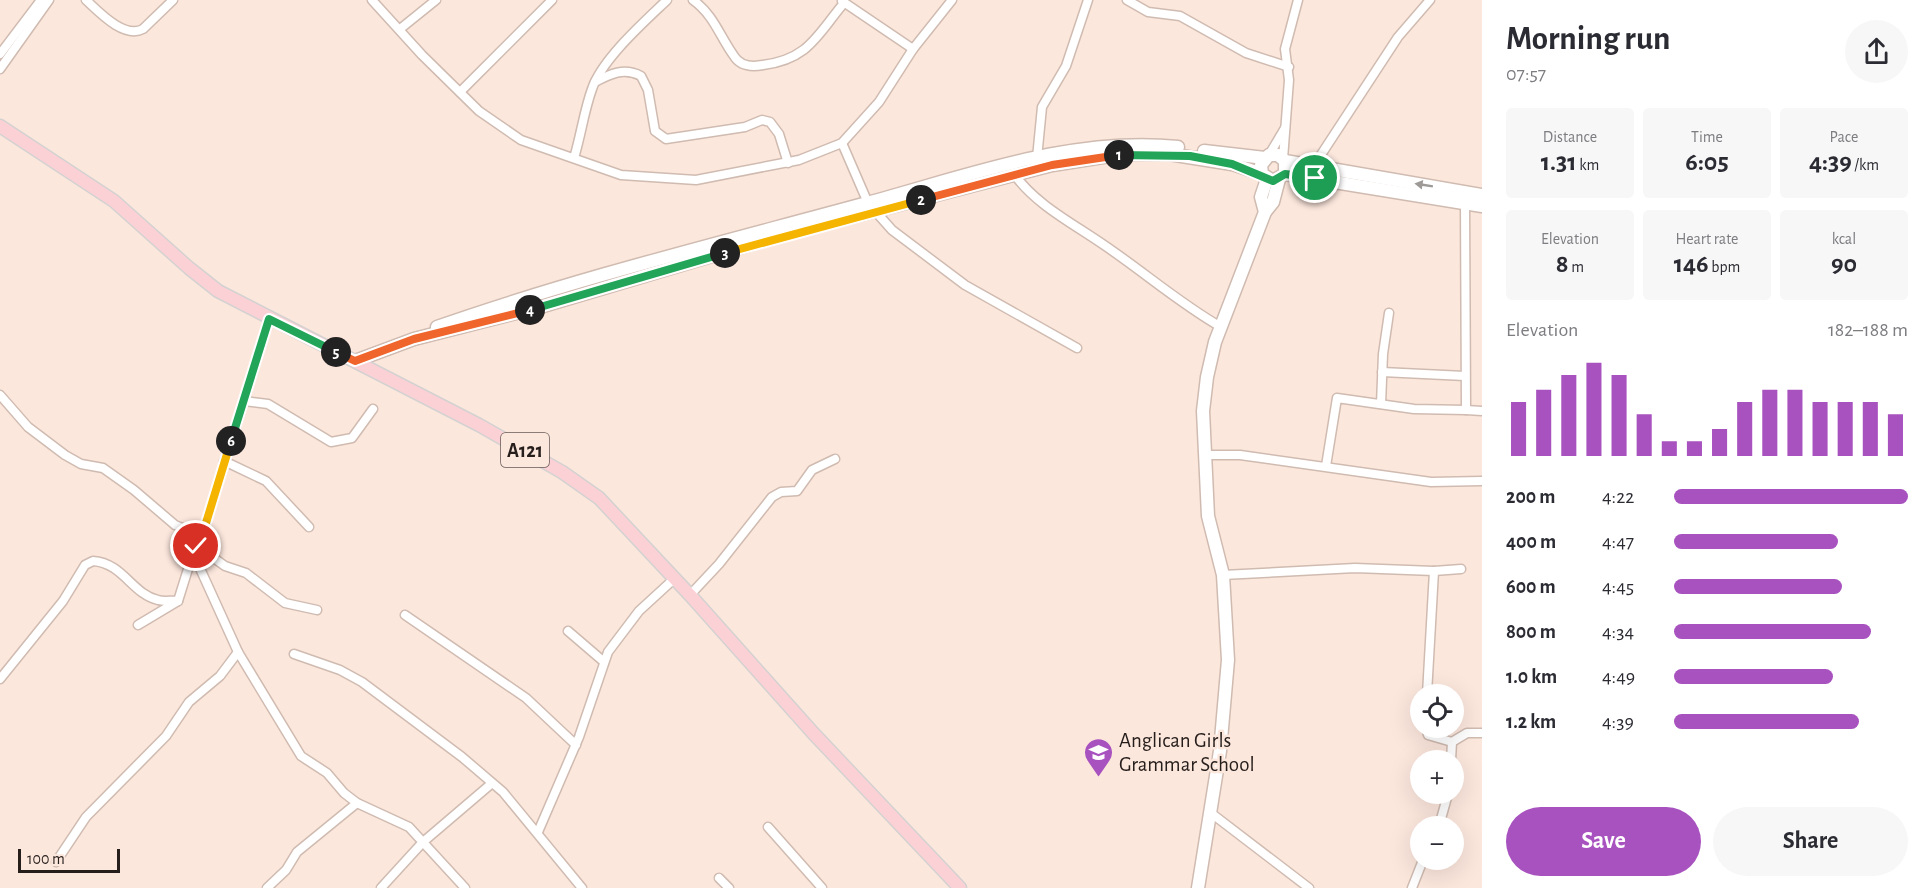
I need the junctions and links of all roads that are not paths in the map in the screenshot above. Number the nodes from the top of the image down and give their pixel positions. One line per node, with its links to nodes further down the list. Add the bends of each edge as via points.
1 (40, 0): 18 (street)
2 (49, 0): 20 (street)
3 (86, 0): 4 (street, via 122,28 137,32)
4 (173, 0)
5 (372, 0): 16 (street)
6 (436, 0): 16 (street)
7 (552, 0): 22 (street)
8 (667, 0): 21 (street, via 631,36)
9 (693, 0): 15 (street, via 720,30 735,58 750,66 791,59 814,42)
10 (952, 0): 17 (street)
11 (1088, 0): 28 (street, via 1066,66 1042,107)
12 (1127, 0): 19 (street, via 1148,12 1180,16 1245,53)
13 (1298, 0): 19 (street, via 1285,49)
14 (1430, 0): 30 (street, via 1398,37)
15 (842, 1): 17 (street)
16 (400, 29): 22 (street)
17 (913, 50): 25 (street, via 879,102)
18 (0, 54)
19 (1289, 67): 24 (street)
20 (0, 69)
21 (595, 82): 27 (street); 29 (street, via 621,72 641,76 648,90 655,131 666,139 745,127 762,120 771,122)
22 (460, 92): 27 (street, via 479,111 521,140)
23 (0, 126): 38 (main road, A121, via 114,201 218,291)
24 (1285, 128): 26 (street); 31 (street)
25 (842, 143): 29 (street); 36 (street)
26 (1267, 156): 28 (main road, via 1140,145); 31 (main road); 31 (main road, via 1261,165)
27 (574, 158): 29 (street, via 621,175 666,180 696,180)
28 (1036, 158): 36 (main road)
29 (788, 163)
30 (1313, 167): 31 (main road); 33 (main road, one-way to 30)
31 (1277, 171): 32 (main road, via 1190,156 1145,154 1083,159); 34 (main road); 39 (main road, via 1261,197 1265,212)
32 (1014, 174): 36 (main road); 39 (street, via 1022,186 1072,224)
33 (1482, 195)
34 (1465, 202): 35 (main road); 43 (street)
35 (1482, 206)
36 (872, 208): 40 (street, via 892,230 950,275); 41 (main road, via 543,306 414,339)
37 (1389, 313): 42 (street)
38 (269, 319): 41 (main road, A121); 45 (street)
39 (1221, 327): 50 (main road, via 1206,377 1202,433)
40 (1077, 348)
41 (355, 361): 61 (main road, A121, via 576,480)
42 (1382, 372): 43 (street); 46 (street)
43 (1465, 376): 48 (street)
44 (0, 394): 56 (street, via 28,427 65,455 81,464 104,468 175,525)
45 (244, 401): 47 (street, via 268,404 331,442 352,438); 52 (street)
46 (1381, 404): 48 (street); 53 (street, via 1337,398)
47 (373, 409)
48 (1466, 411): 49 (street)
49 (1482, 411)
50 (1207, 455): 53 (street, via 1240,455); 60 (main road, via 1208,516)
51 (835, 459): 62 (street, via 812,470 796,491 772,497)
52 (224, 461): 55 (street, via 266,481); 56 (street)
53 (1326, 466): 54 (street, via 1431,482)
54 (1482, 481)
55 (309, 527)
56 (202, 536): 57 (street)
57 (194, 550): 63 (street); 64 (street, via 246,573 285,603); 68 (street)
58 (1461, 569): 59 (street)
59 (1434, 571): 60 (street, via 1344,568); 72 (street)
60 (1223, 574): 80 (main road, via 1227,685)
61 (675, 578): 62 (main road, A121); 70 (street, via 639,611)
62 (690, 595): 87 (main road, A121)
63 (178, 601): 66 (street); 71 (street, via 158,600 141,591 116,568 93,561 86,565 57,609)
64 (317, 610)
65 (405, 615): 76 (street, via 526,698)
66 (138, 626)
67 (568, 631): 70 (street)
68 (238, 652): 79 (street, via 301,756 327,773); 84 (street, via 220,676 189,702 166,736 86,817)
69 (294, 654): 78 (street, via 362,682 462,757)
70 (603, 661): 76 (street)
71 (0, 679)
72 (1428, 684)
73 (1482, 733): 75 (street, via 1467,733)
74 (1438, 738): 75 (street)
75 (1452, 742): 77 (street)
76 (576, 745): 82 (street)
77 (1452, 750)
78 (491, 784): 82 (street); 83 (street)
79 (357, 803): 83 (street, via 404,824); 88 (street, via 297,852 286,870)
80 (1211, 813): 94 (main road); 95 (street)
81 (768, 827): 93 (street)
82 (538, 832): 91 (street)
83 (423, 842): 89 (street); 90 (street)
84 (56, 862)
85 (1419, 870): 96 (street)
86 (719, 878): 92 (street)
87 (957, 887)
88 (267, 888)
89 (381, 888)
90 (465, 888)
91 (582, 888)
92 (729, 888)
93 (822, 888)
94 (1198, 888)
95 (1309, 888)
96 (1412, 888)

